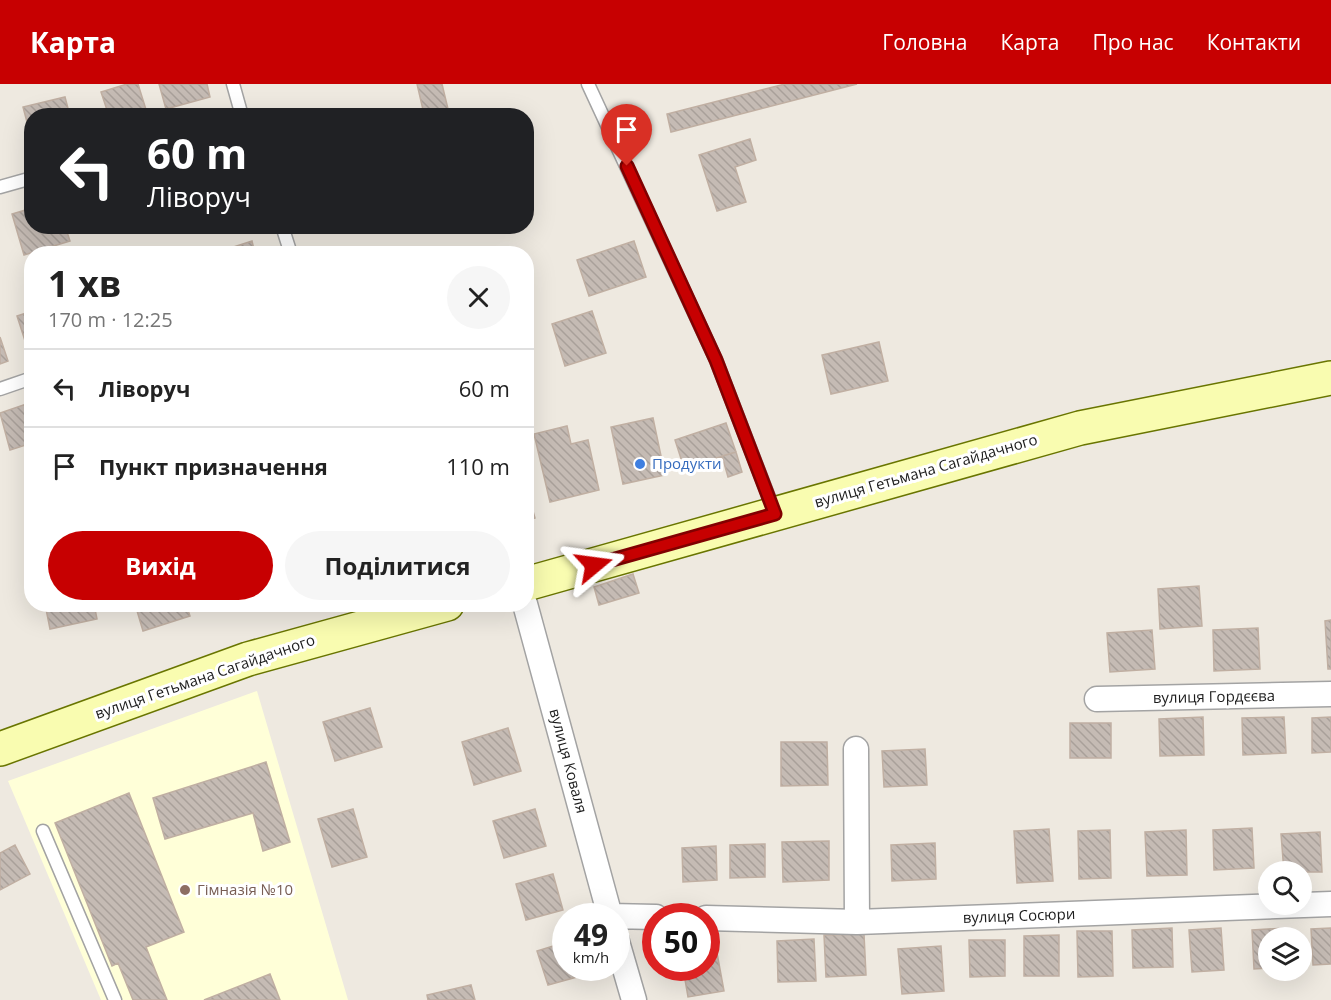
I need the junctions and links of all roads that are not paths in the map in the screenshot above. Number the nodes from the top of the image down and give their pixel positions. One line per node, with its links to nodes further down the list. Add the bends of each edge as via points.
1 (233, 84): 3 (lane)
2 (588, 84): 9 (lane, via 716,360)
3 (240, 108)
4 (24, 180): 5 (lane)
5 (0, 187)
6 (1331, 378): 9 (main road, вулиця Гетьмана Сагайдачного, via 1080,428)
7 (24, 381): 8 (lane)
8 (0, 389)
9 (775, 514): 10 (main road, вулиця Гетьмана Сагайдачного)
10 (534, 582)
11 (418, 612): 16 (main road, вулиця Гетьмана Сагайдачного, via 248,659)
12 (527, 612): 18 (street, вулиця Коваля)
13 (1331, 694): 14 (street, вулиця Гордєєва)
14 (1096, 699)
15 (856, 748): 21 (street)
16 (0, 749)
17 (43, 831): 23 (lane)
18 (606, 903)
19 (1331, 904): 21 (street, вулиця Сосюри)
20 (720, 918): 21 (street, вулиця Сосюри)
21 (857, 922)
22 (628, 981): 24 (street)
23 (115, 1000)
24 (634, 1000)

